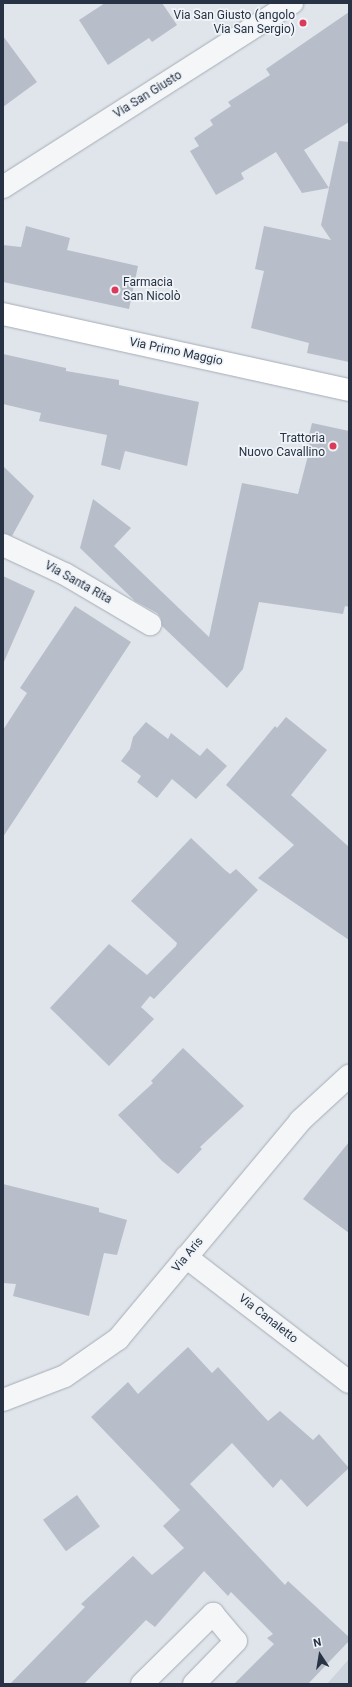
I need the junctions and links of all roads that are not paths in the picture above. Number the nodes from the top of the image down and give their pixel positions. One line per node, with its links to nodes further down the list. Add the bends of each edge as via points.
1 (292, 3): 2 (street, Via San Giusto)
2 (3, 187)
3 (3, 314): 4 (main road, Via Primo Maggio)
4 (349, 390)
5 (3, 545): 6 (street, Via Santa Rita, via 65,574)
6 (150, 624)
7 (349, 1076): 8 (street, Via Aris, via 300,1121)
8 (186, 1257): 9 (street, Via Canaletto); 10 (street, Via Aris, via 118,1339 65,1376)
9 (349, 1382)
10 (3, 1400)
11 (142, 1684): 12 (street, via 213,1614 236,1641)
12 (194, 1684)

